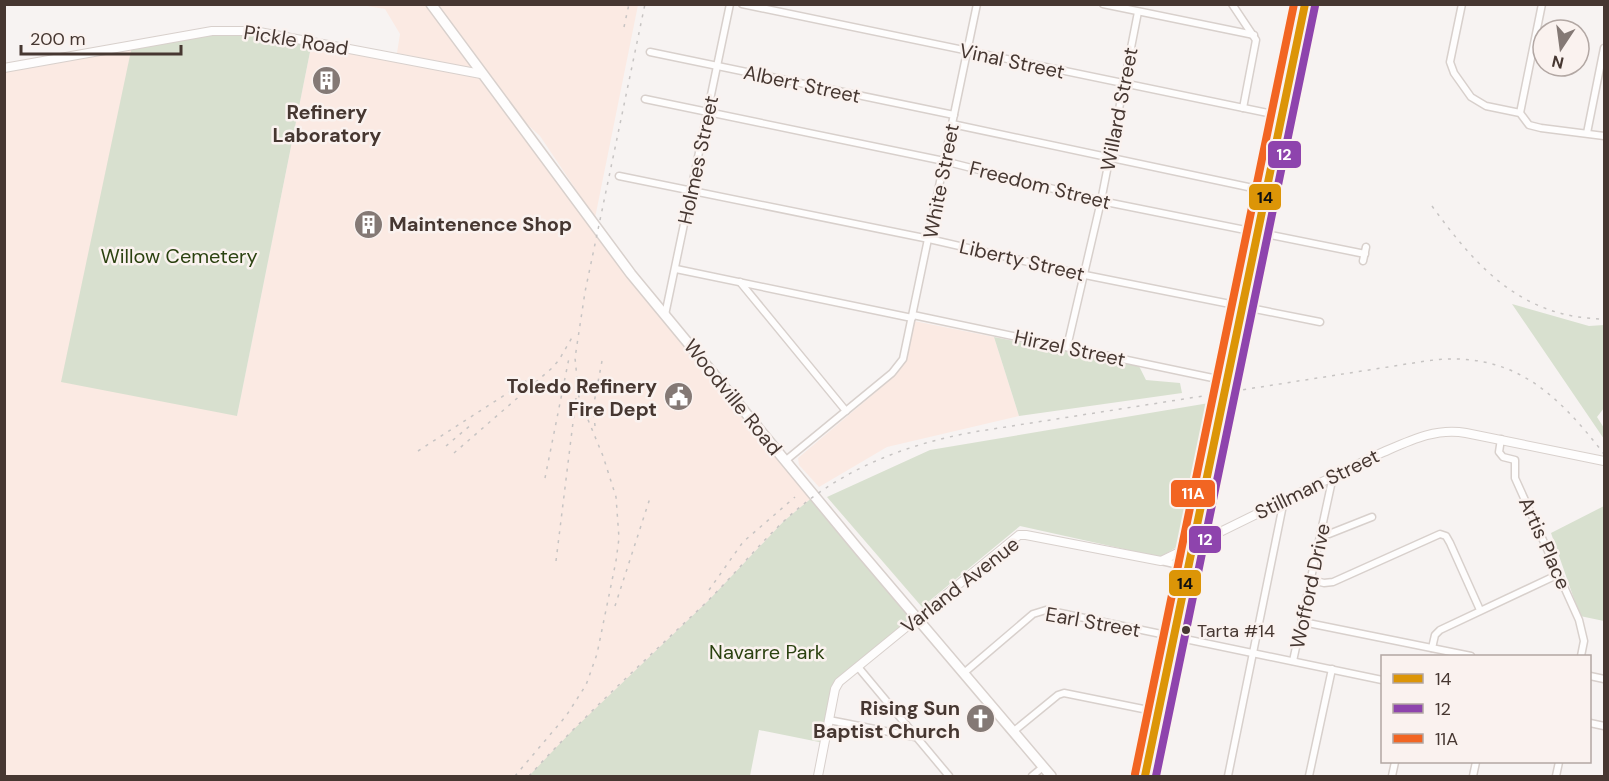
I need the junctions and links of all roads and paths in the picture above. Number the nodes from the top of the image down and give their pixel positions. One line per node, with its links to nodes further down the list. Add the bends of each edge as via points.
1 (431, 4): 19 (main road, Woodville Road)
2 (730, 4): 17 (street, Holmes Street)
3 (742, 4): 15 (street, Vinal Street)
4 (977, 4): 15 (street, White Street)
5 (1103, 4): 10 (street)
6 (1232, 4): 13 (street)
7 (1305, 4): 11 (street)
8 (1462, 4): 24 (street, via 1450,62 1454,73 1471,97 1486,106)
9 (1542, 4): 24 (street)
10 (1138, 12): 13 (street); 20 (street, Willard Street)
11 (1303, 15)
12 (1300, 29): 26 (street)
13 (1254, 35): 22 (street, via 1256,47)
14 (1605, 48): 28 (street)
15 (967, 51): 20 (street, Vinal Street); 25 (street, White Street)
16 (650, 52): 17 (street, Albert Street)
17 (717, 66): 23 (street, Holmes Street); 25 (street, Albert Street)
18 (4, 68): 19 (street, Pickle Road, via 235,30)
19 (481, 74): 43 (main road, Woodville Road)
20 (1124, 84): 22 (street, Vinal Street); 30 (street, Willard Street)
21 (645, 99): 23 (street, Freedom Street)
22 (1243, 108): 26 (street, Vinal Street)
23 (708, 112): 31 (street, Freedom Street); 33 (street, Holmes Street)
24 (1520, 113): 28 (street, via 1529,125)
25 (954, 115): 27 (street, White Street)
26 (1282, 116): 34 (street)
27 (952, 124): 30 (street); 31 (street, White Street)
28 (1587, 133): 29 (street)
29 (1605, 136)
30 (1109, 157): 34 (street); 35 (street, Willard Street)
31 (944, 161): 35 (street, Freedom Street); 37 (street, White Street)
32 (618, 176): 33 (street, Liberty Street)
33 (692, 190): 37 (street, Liberty Street); 39 (street, Holmes Street)
34 (1266, 191): 36 (street)
35 (1101, 201): 36 (street, Freedom Street); 40 (street, Willard Street)
36 (1258, 232): 38 (street, Freedom Street); 42 (street)
37 (929, 239): 40 (street, Liberty Street); 44 (street, White Street)
38 (1364, 254)
39 (676, 269): 41 (street, Hirzel Street); 43 (street, Holmes Street)
40 (1085, 275): 42 (street, Liberty Street); 46 (street, Willard Street)
41 (740, 282): 44 (street, Hirzel Street); 48 (street)
42 (1242, 307): 45 (street, Liberty Street); 47 (street)
43 (665, 315): 50 (main road, Woodville Road)
44 (912, 316): 46 (street, Hirzel Street); 48 (street, White Street, via 903,357 892,373)
45 (1320, 322)
46 (1067, 347): 47 (street, Hirzel Street)
47 (1227, 381): 56 (street)
48 (846, 411): 50 (street)
49 (1501, 440): 51 (street, Stillman Street); 52 (street, Stillman Street, via 1444,432 1414,439); 59 (street, Artis Place, via 1499,452 1515,460 1515,478)
50 (785, 461): 62 (main road, Woodville Road)
51 (1605, 461)
52 (1333, 476): 53 (street, Stillman Street); 55 (street, Wofford Drive)
53 (1284, 500): 56 (street, Stillman Street); 66 (street)
54 (1372, 517): 55 (street, via 1329,534)
55 (1322, 533): 60 (street, Wofford Drive)
56 (1193, 544): 57 (street); 58 (street)
57 (1161, 561): 58 (street, Varland Avenue); 62 (street, Varland Avenue, via 1019,535)
58 (1188, 567): 64 (street)
59 (1559, 574): 61 (street); 68 (street, Artis Place, via 1583,630)
60 (1312, 580): 61 (street, via 1333,582 1435,534 1443,535); 63 (street, Wofford Drive)
61 (1480, 610): 65 (street, via 1440,630)
62 (918, 617): 70 (street, Varland Avenue); 72 (main road, Woodville Road)
63 (1303, 622): 65 (street); 69 (street, Wofford Drive)
64 (1174, 636): 66 (street, Earl Street); 72 (street, Earl Street, via 1041,610); 74 (street)
65 (1432, 648): 67 (street)
66 (1253, 653): 69 (street, Earl Street); 84 (street)
67 (1462, 655)
68 (1581, 655)
69 (1293, 661): 71 (street, Earl Street)
70 (858, 667): 75 (street, Varland Avenue, via 836,686); 77 (street)
71 (1332, 669): 73 (street, Earl Street); 85 (street)
72 (965, 672): 76 (main road, Woodville Road)
73 (1381, 680)
74 (1158, 712): 76 (street, via 1064,693); 83 (street)
75 (829, 720): 77 (street); 79 (street)
76 (1014, 731): 78 (main road, Woodville Road)
77 (916, 737): 80 (street)
78 (1043, 767): 81 (street); 82 (main road, Woodville Road)
79 (818, 777)
80 (948, 777)
81 (1032, 777)
82 (1051, 777)
83 (1145, 777)
84 (1228, 777)
85 (1310, 777)

